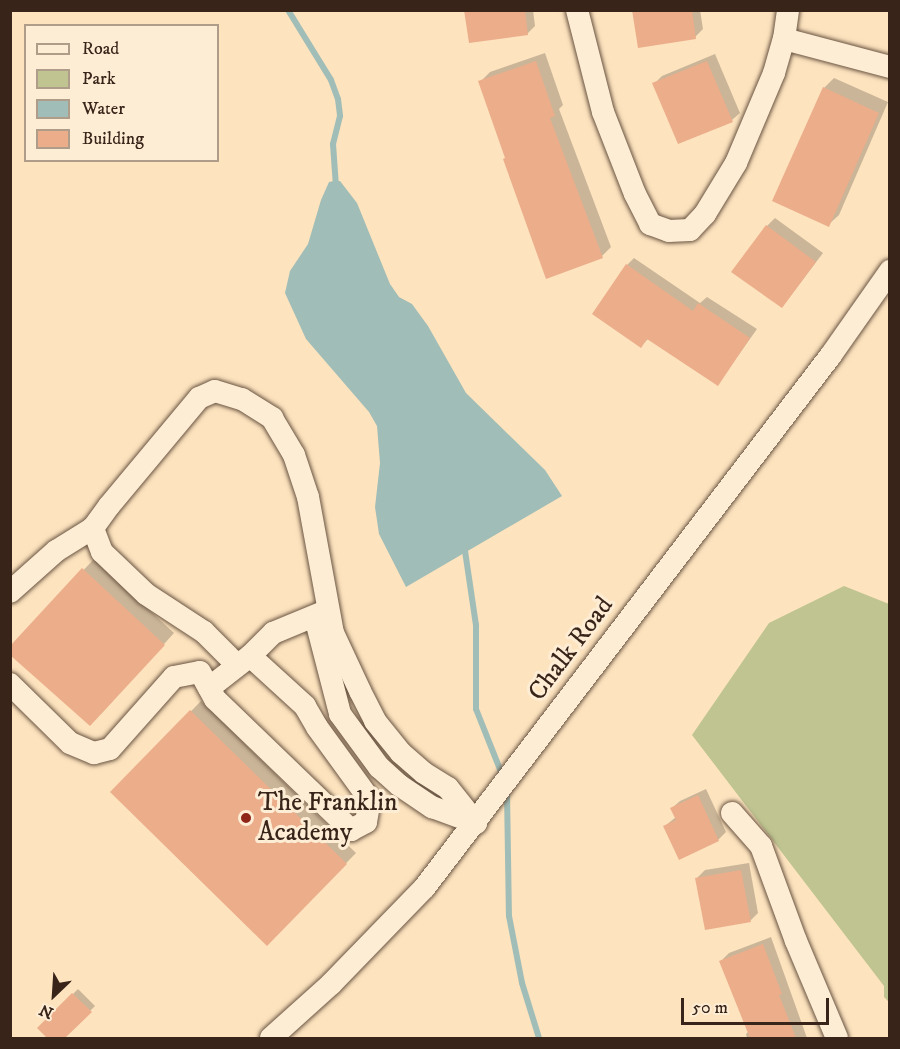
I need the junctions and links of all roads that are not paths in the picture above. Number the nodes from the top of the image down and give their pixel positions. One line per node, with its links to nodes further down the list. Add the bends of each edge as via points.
1 (577, 10): 3 (street, via 603,112 635,194 650,224 669,231 690,230 705,214 736,163)
2 (788, 10): 3 (street)
3 (784, 39): 4 (street)
4 (890, 67)
5 (890, 271): 15 (street, Chalk Road, via 831,355)
6 (93, 528): 7 (street, via 56,551); 8 (street, via 199,398 215,391 242,399 272,418 294,455 308,497); 9 (street, via 102,552 146,594)
7 (10, 592)
8 (322, 613): 9 (street, via 273,633); 12 (street, via 340,714 379,767); 15 (street, via 375,721 401,753 448,788)
9 (243, 661): 11 (street); 13 (street, via 305,706 370,800)
10 (10, 684): 11 (street, via 70,742 94,753 110,749 174,677 200,672)
11 (209, 688): 13 (street, via 215,699 351,830 366,822)
12 (399, 785): 13 (street); 15 (street, via 432,807)
13 (368, 810)
14 (732, 813): 17 (street, via 761,846)
15 (476, 823): 16 (street, Chalk Road, via 391,925)
16 (271, 1038)
17 (837, 1038)

